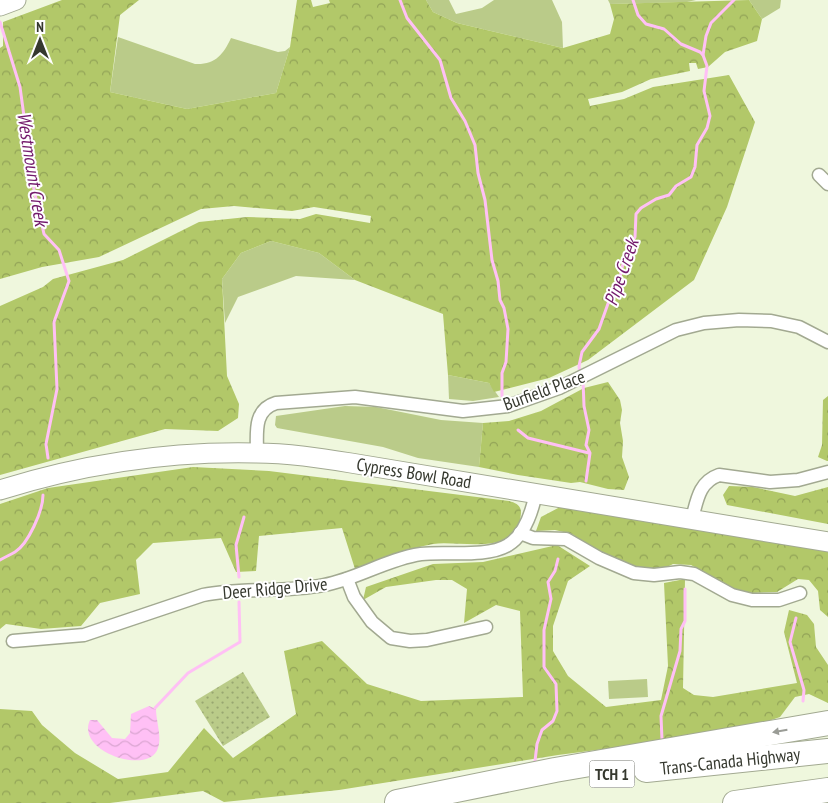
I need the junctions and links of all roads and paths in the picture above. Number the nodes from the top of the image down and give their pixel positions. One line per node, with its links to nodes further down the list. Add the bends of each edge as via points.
1 (16, 0): 2 (street)
2 (0, 6)
3 (828, 342): 4 (street, Burfield Place, via 799,327 771,320 704,323 676,330 559,388 508,406 463,411 356,397 276,403 261,412)
4 (257, 452): 6 (street, Cypress Bowl Road, via 176,454 125,461); 7 (street, Cypress Bowl Road, via 351,462)
5 (828, 472): 8 (street, via 798,480 770,482 719,475 702,488)
6 (0, 490)
7 (536, 493): 8 (street, Cypress Bowl Road); 9 (street, Deer Ridge Drive, via 533,508)
8 (692, 519): 10 (street, Cypress Bowl Road)
9 (520, 533): 11 (street, Deer Ridge Drive, via 500,549 422,554); 12 (street, via 533,538 566,539 634,573 694,574 732,595 752,600 779,600)
10 (828, 542)
11 (347, 579): 13 (street, via 354,597 372,622 391,638 427,640); 14 (street, Deer Ridge Drive, via 300,589 238,590 203,595 84,635)
12 (800, 593)
13 (486, 627)
14 (13, 641)
15 (828, 723): 18 (highway, one-way to 18, via 555,770)
16 (828, 751): 18 (highway, Trans-Canada Highway / TCH 1, via 607,774)
17 (828, 790): 20 (highway)
18 (397, 802): 19 (highway, Trans-Canada Highway / TCH 1)
19 (393, 803)
20 (735, 803)

